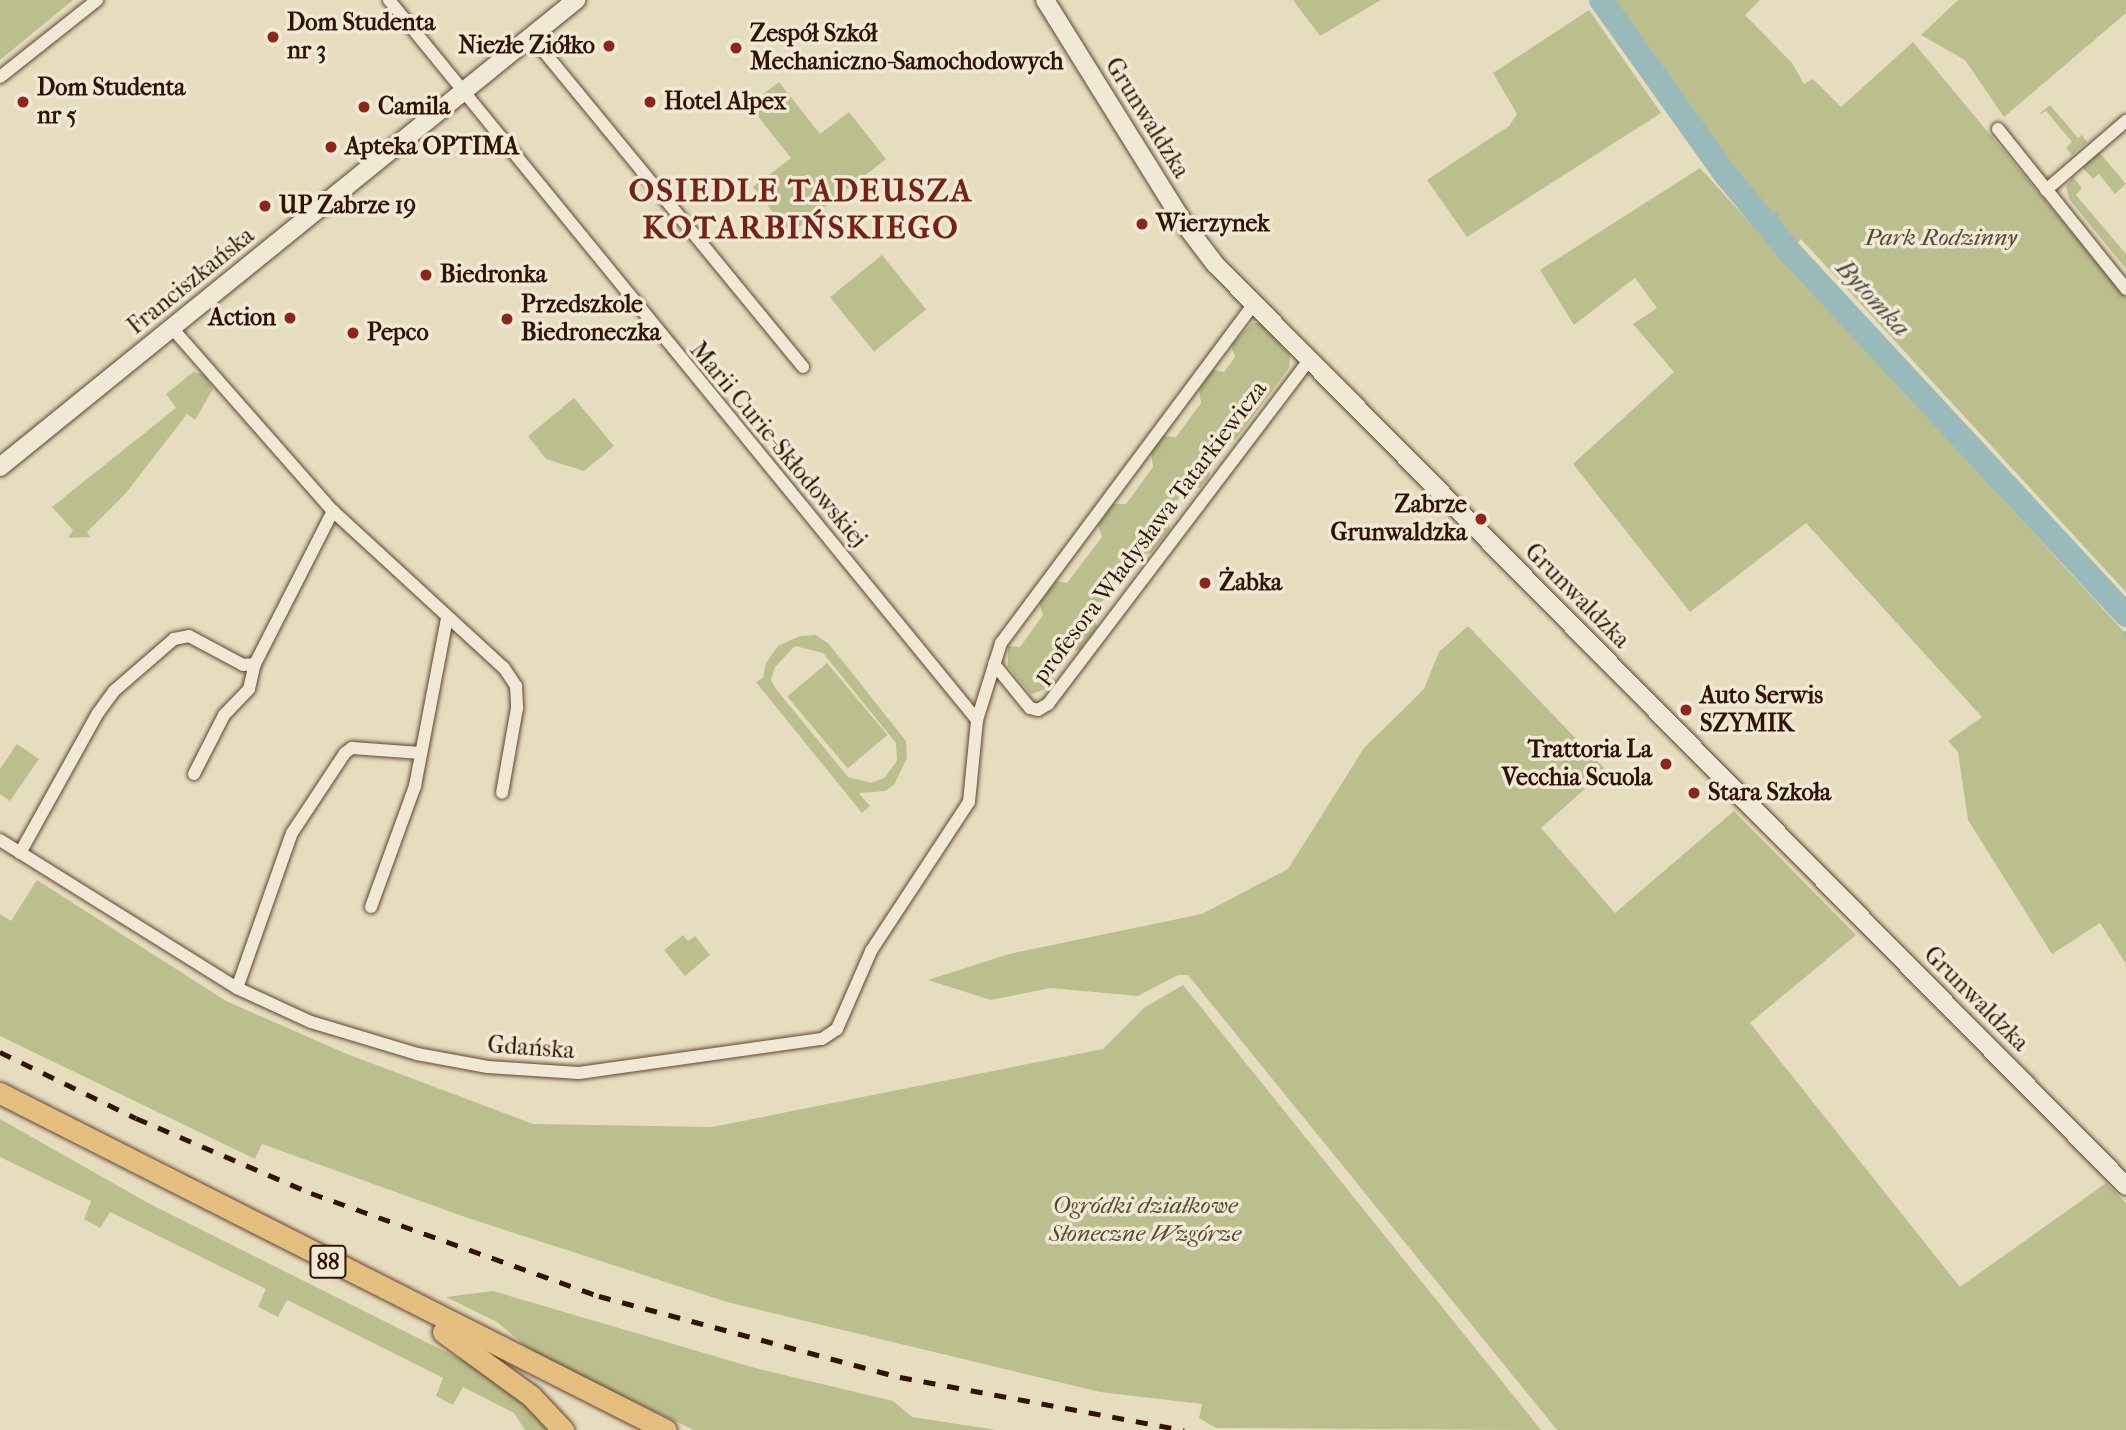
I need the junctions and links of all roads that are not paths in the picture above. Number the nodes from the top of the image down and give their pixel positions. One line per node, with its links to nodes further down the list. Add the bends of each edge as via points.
1 (97, 0): 6 (street)
2 (389, 0): 7 (street, Marii Curie-Skłodowskiej)
3 (576, 0): 5 (street, Franciszkańska)
4 (1045, 0): 12 (street, Grunwaldzka, via 1202,248)
5 (532, 37): 7 (street, Franciszkańska); 15 (street)
6 (0, 76)
7 (463, 93): 13 (street, Franciszkańska); 21 (street, Marii Curie-Skłodowskiej)
8 (2126, 121): 10 (street)
9 (1997, 129): 10 (street)
10 (2046, 190): 11 (street)
11 (2126, 289)
12 (1254, 304): 14 (street, Grunwaldzka); 20 (street, profesora Władysława Tatarkiewicza, via 1021,615 1001,643)
13 (172, 328): 16 (street, Franciszkańska); 17 (street)
14 (1309, 360): 20 (street, profesora Władysława Tatarkiewicza, via 1292,376 1207,497 1048,704 1038,710 1030,708); 32 (street, Grunwaldzka)
15 (803, 367)
16 (0, 467)
17 (333, 511): 18 (street); 19 (street)
18 (447, 618): 22 (street); 24 (street, via 496,658 516,686 515,733)
19 (255, 664): 23 (street, via 249,689 224,715); 26 (street, via 243,665 189,636 174,639 114,691 98,713)
20 (994, 664): 21 (street, profesora Władysława Tatarkiewicza)
21 (977, 720): 29 (street, profesora Władysława Tatarkiewicza, via 969,802 871,951)
22 (421, 753): 27 (street, via 400,834); 28 (street, via 352,748 345,754 292,833)
23 (194, 774)
24 (502, 793)
25 (0, 840): 26 (street, Gdańska)
26 (20, 853): 28 (street, Gdańska)
27 (371, 907)
28 (237, 988): 29 (street, Gdańska, via 287,1013 365,1040 443,1060 520,1071 630,1069 814,1042)
29 (831, 1035)
30 (0, 1093): 36 (main road, 88)
31 (0, 1108): 33 (main road, 88)
32 (2126, 1186)
33 (443, 1332): 34 (main road, via 531,1396); 35 (main road, 88)
34 (563, 1430)
35 (637, 1430)
36 (666, 1430)

